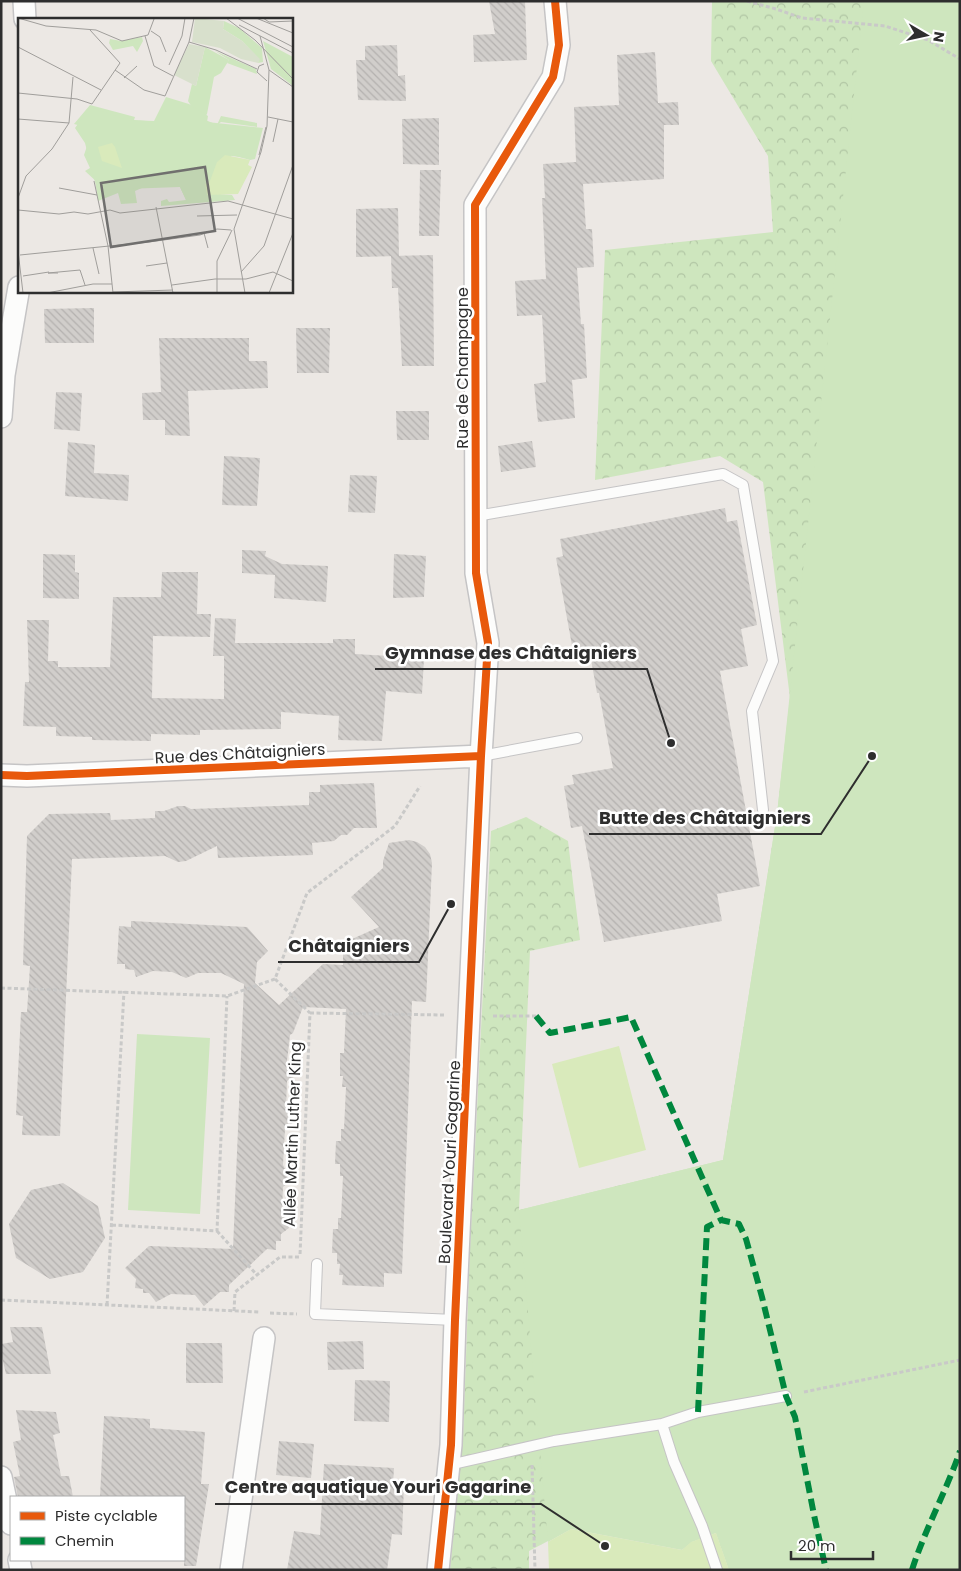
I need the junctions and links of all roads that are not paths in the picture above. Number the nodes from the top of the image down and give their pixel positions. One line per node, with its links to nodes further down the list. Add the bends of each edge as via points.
1 (24, 1): 3 (street)
2 (554, 1): 6 (street, Rue de Champagne, via 559,45 553,77 475,205)
3 (24, 18)
4 (18, 292): 5 (street, via 4,375)
5 (1, 417)
6 (476, 516): 8 (street, Rue de Champagne, via 476,573 488,643); 10 (lane, via 723,474 743,485 773,661 752,711)
7 (577, 738): 8 (lane)
8 (481, 756): 9 (street, Rue des Châtaigniers); 12 (street, Boulevard Youri Gagarine)
9 (1, 775)
10 (763, 810)
11 (317, 1264): 12 (lane, via 315,1314)
12 (455, 1320): 16 (street, Boulevard Youri Gagarine)
13 (264, 1338): 19 (street)
14 (786, 1396): 15 (lane, via 698,1412)
15 (662, 1424): 16 (lane, via 554,1441); 21 (lane)
16 (449, 1465): 20 (street, Boulevard Youri Gagarine)
17 (1, 1477): 18 (street)
18 (10, 1519)
19 (231, 1570)
20 (438, 1570)
21 (717, 1570)

